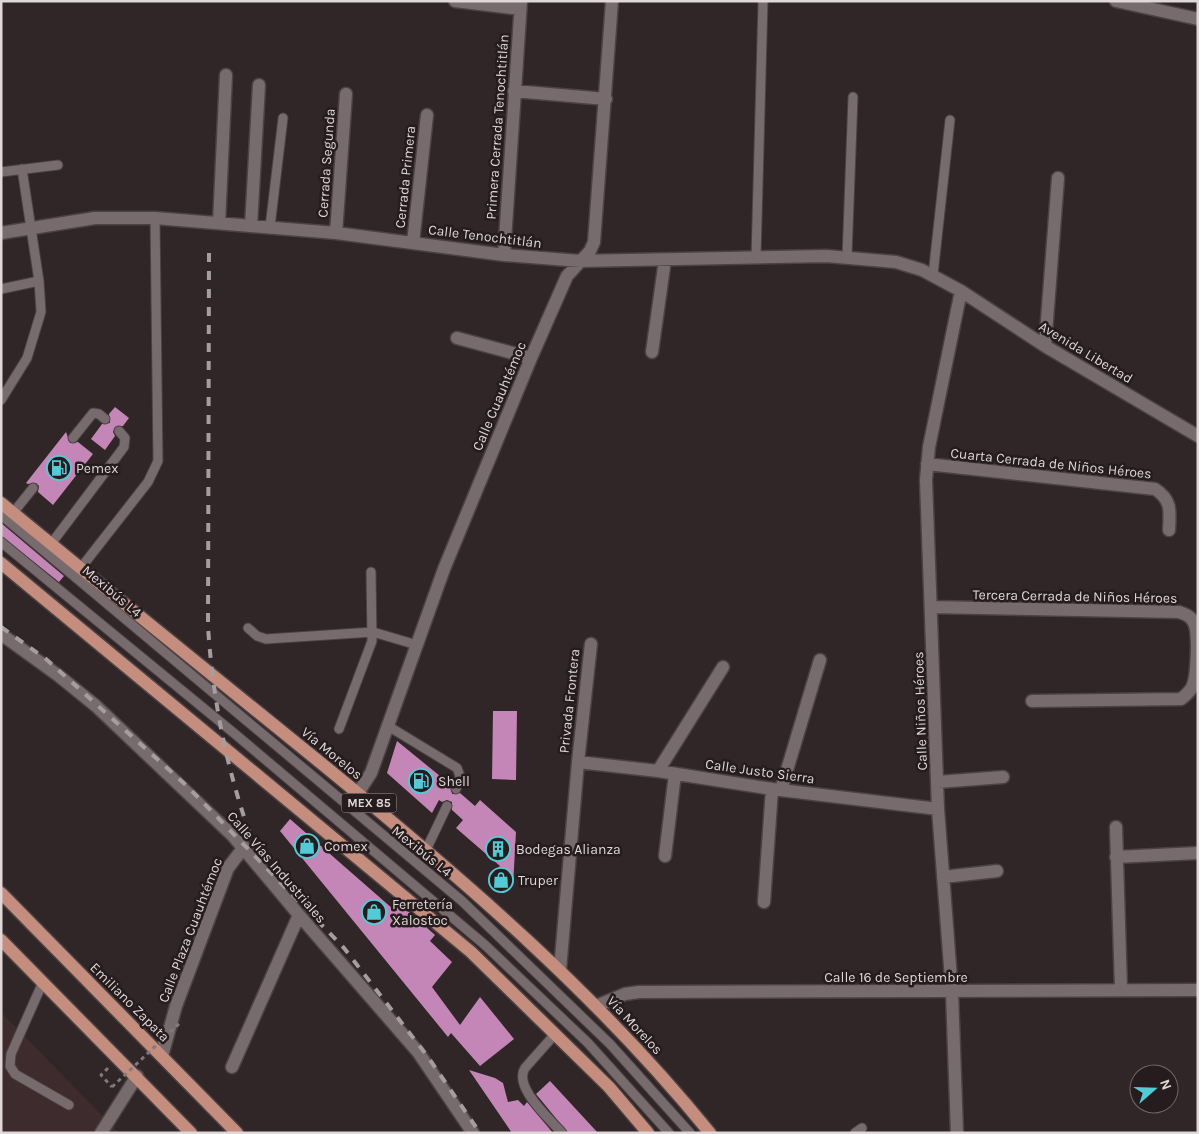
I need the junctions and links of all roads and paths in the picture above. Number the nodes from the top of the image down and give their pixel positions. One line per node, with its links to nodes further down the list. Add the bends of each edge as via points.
1 (455, 1): 5 (street)
2 (612, 1): 12 (street, Calle Cuauhtémoc)
3 (763, 1): 30 (lane)
4 (1116, 1): 6 (street)
5 (520, 5): 9 (street, Primera Cerrada Tenochtitlán)
6 (1198, 20)
7 (226, 75): 21 (street)
8 (259, 85): 22 (street)
9 (514, 91): 12 (street); 28 (street, Primera Cerrada Tenochtitlán)
10 (346, 94): 26 (street, Cerrada Segunda)
11 (853, 97): 29 (lane)
12 (606, 99): 32 (street, Calle Cuauhtémoc, via 594,242)
13 (426, 115): 27 (street, Cerrada Primera)
14 (283, 118): 24 (lane)
15 (950, 120): 33 (lane)
16 (58, 166): 17 (lane)
17 (22, 169): 18 (lane); 23 (lane)
18 (1, 172)
19 (1058, 178): 38 (street)
20 (155, 218): 21 (street, Calle Tenochtitlán); 23 (street, Calle Tenochtitlán, via 95,218); 54 (lane, via 158,460 148,482)
21 (218, 223): 22 (street, Calle Tenochtitlán)
22 (251, 226): 24 (street, Calle Tenochtitlán)
23 (31, 228): 25 (street, Calle Tenochtitlán); 34 (lane)
24 (270, 228): 26 (street, Calle Tenochtitlán)
25 (1, 233)
26 (336, 233): 27 (street, Calle Tenochtitlán)
27 (413, 243): 28 (street, Calle Tenochtitlán)
28 (504, 255): 32 (street, Calle Tenochtitlán)
29 (847, 257): 30 (street, Calle Tenochtitlán); 33 (street, Calle Tenochtitlán, via 896,262)
30 (756, 258): 31 (street, Calle Tenochtitlán)
31 (665, 260): 32 (street, Calle Tenochtitlán); 39 (street)
32 (580, 261): 40 (street, Calle Cuauhtémoc, via 568,276)
33 (933, 275): 36 (street, Calle Tenochtitlán)
34 (40, 281): 35 (lane); 41 (lane, via 38,326 27,358)
35 (1, 289)
36 (961, 291): 38 (street, Avenida Libertad); 46 (street, Calle Niños Héroes)
37 (457, 338): 40 (street)
38 (1045, 346): 44 (street, Avenida Libertad)
39 (652, 352)
40 (531, 358): 61 (street, Calle Cuauhtémoc, via 444,569)
41 (1, 400)
42 (105, 419): 45 (lane, via 93,413)
43 (120, 430): 52 (lane, via 125,438 124,447)
44 (1198, 436)
45 (73, 438)
46 (926, 464): 50 (street, Cuarta Cerrada de Niños Héroes, via 1155,489 1168,501); 56 (street, Calle Niños Héroes)
47 (33, 488): 49 (lane)
48 (1, 502): 49 (main road, Vía Morelos / MEX 85)
49 (7, 514): 52 (main road, Vía Morelos / MEX 85); 109 (lane, Mexibús L4, via 462,901 610,1044)
50 (1169, 530)
51 (1, 542): 108 (lane, via 485,945 588,1043)
52 (51, 544): 54 (main road, Vía Morelos / MEX 85)
53 (1, 562): 96 (main road, via 471,952)
54 (80, 569): 74 (main road, Vía Morelos / MEX 85)
55 (371, 572): 58 (lane)
56 (930, 607): 64 (street, Tercera Cerrada de Niños Héroes, via 1179,612 1186,614 1194,623 1197,632 1195,677 1188,694 1180,699); 71 (street, Calle Niños Héroes)
57 (248, 628): 58 (lane, via 257,636 266,638)
58 (373, 632): 61 (lane); 66 (lane)
59 (1, 634): 78 (street, Calle Vías Industriales, via 96,706)
60 (591, 644): 67 (street, Privada Frontera)
61 (417, 645): 65 (street, Calle Cuauhtémoc)
62 (820, 660): 73 (street)
63 (723, 667): 68 (street)
64 (1032, 701)
65 (388, 726): 72 (lane, via 457,768 460,776); 74 (street, Calle Cuauhtémoc, via 371,773)
66 (339, 729)
67 (578, 762): 68 (street, Calle Justo Sierra); 89 (street, Privada Frontera)
68 (658, 771): 69 (street, Calle Justo Sierra)
69 (675, 774): 73 (street, Calle Justo Sierra); 81 (street)
70 (1003, 777): 71 (street)
71 (938, 782): 76 (street, Calle Niños Héroes)
72 (456, 789)
73 (776, 789): 76 (street, Calle Justo Sierra); 86 (street)
74 (358, 793): 79 (main road, Vía Morelos / MEX 85)
75 (447, 806): 79 (lane)
76 (938, 809): 84 (street, Calle Niños Héroes)
77 (1116, 827): 82 (street)
78 (244, 847): 87 (street, Calle Vías Industriales); 97 (street, Calle Plaza Cuauhtémoc, via 228,868 176,1006)
79 (426, 850): 89 (main road, Vía Morelos / MEX 85)
80 (1198, 853): 82 (street)
81 (665, 856)
82 (1116, 857): 91 (street)
83 (997, 871): 84 (street)
84 (943, 877): 93 (street, Calle Niños Héroes)
85 (1, 893): 97 (main road, Emiliano Zapata)
86 (764, 902)
87 (298, 915): 98 (street); 106 (street, Calle Vías Industriales, via 418,1052)
88 (1, 940): 90 (main road)
89 (560, 970): 94 (main road, Vía Morelos / MEX 85)
90 (43, 982): 100 (main road); 101 (lane, via 10,1054 10,1066 15,1074)
91 (1121, 989): 92 (street, Calle 16 de Septiembre); 93 (street, Calle 16 de Septiembre)
92 (1198, 990)
93 (952, 992): 94 (street, Calle 16 de Septiembre, via 638,992); 111 (street, Calle Niños Héroes)
94 (596, 1006): 110 (main road, Vía Morelos / MEX 85, via 649,1061)
95 (181, 1022): 99 (path, bridge, via 112,1087)
96 (556, 1033): 102 (main road, via 609,1087); 107 (lane, via 525,1068 522,1081 530,1096)
97 (162, 1056): 105 (main road, Emiliano Zapata)
98 (232, 1067)
99 (100, 1075)
100 (137, 1076): 103 (street); 104 (main road)
101 (69, 1105)
102 (642, 1131)
103 (100, 1133)
104 (191, 1133)
105 (237, 1133)
106 (473, 1133)
107 (562, 1133)
108 (669, 1133)
109 (690, 1133)
110 (710, 1133)
111 (957, 1133)

